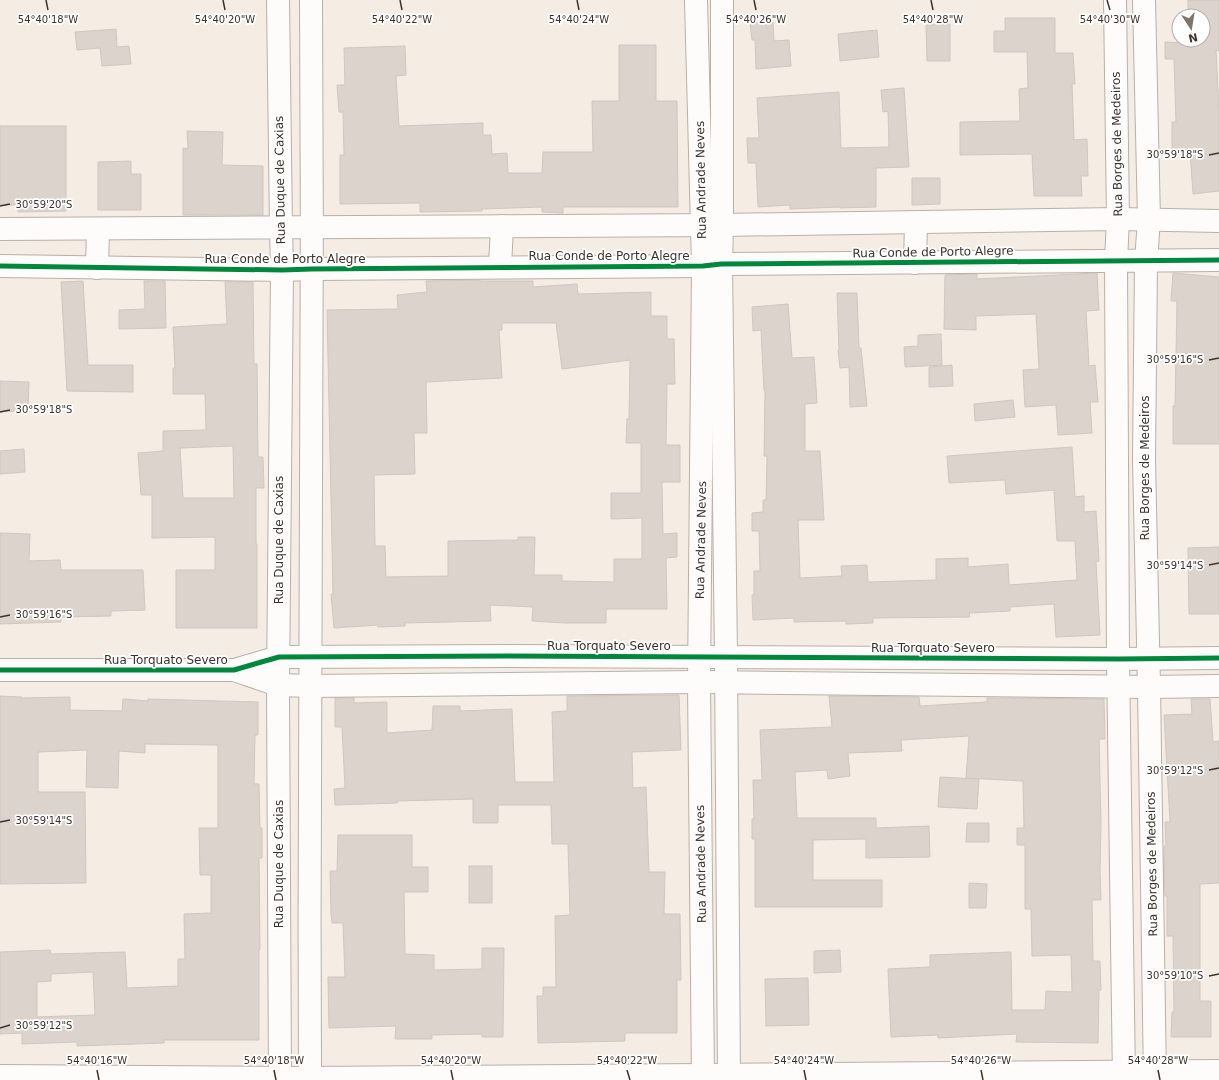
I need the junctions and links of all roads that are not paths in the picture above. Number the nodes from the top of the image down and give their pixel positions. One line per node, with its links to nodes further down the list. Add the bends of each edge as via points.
1 (696, 0): 8 (street, Rua Andrade Neves)
2 (722, 0): 7 (street, Rua Andrade Neves)
3 (1115, 3): 4 (street); 9 (street, Rua Borges de Medeiros)
4 (1144, 4): 10 (street, Rua Borges de Medeiros)
5 (278, 6): 6 (street); 15 (street, Rua Duque de Caxias)
6 (311, 8): 16 (street)
7 (722, 21): 8 (street); 13 (street, Rua Andrade Neves)
8 (697, 22): 13 (street, Rua Andrade Neves)
9 (1118, 220): 10 (street); 12 (street); 19 (street, Rua Borges de Medeiros)
10 (1149, 220): 11 (street); 21 (street, Rua Borges de Medeiros)
11 (1219, 221)
12 (916, 222): 13 (street); 22 (street)
13 (712, 225): 14 (street); 23 (street, Rua Andrade Neves)
14 (502, 226): 16 (street); 25 (street)
15 (281, 228): 16 (street); 17 (street); 28 (street, Rua Duque de Caxias)
16 (312, 228): 27 (street)
17 (98, 229): 18 (street); 26 (street)
18 (0, 230)
19 (1116, 260): 21 (street, Rua Conde de Porto Alegre); 22 (street, Rua Conde de Porto Alegre); 33 (street, Rua Borges de Medeiros)
20 (1219, 260): 21 (street, Rua Conde de Porto Alegre)
21 (1146, 261): 34 (street, Rua Borges de Medeiros)
22 (915, 263): 23 (street, Rua Conde de Porto Alegre)
23 (712, 265): 25 (street, Rua Conde de Porto Alegre); 29 (street, Rua Andrade Neves); 30 (street, Rua Andrade Neves)
24 (0, 266): 26 (street, Rua Conde de Porto Alegre)
25 (500, 267): 27 (street, Rua Conde de Porto Alegre)
26 (97, 268): 28 (street, Rua Conde de Porto Alegre)
27 (312, 269): 28 (street, Rua Conde de Porto Alegre); 32 (street)
28 (282, 270): 31 (street, Rua Duque de Caxias)
29 (702, 454): 30 (street); 35 (street, Rua Andrade Neves)
30 (723, 454): 36 (street, Rua Andrade Neves)
31 (280, 459): 32 (street); 40 (street, Rua Duque de Caxias)
32 (311, 459): 41 (street)
33 (1117, 460): 34 (street); 38 (street, Rua Borges de Medeiros)
34 (1144, 460): 37 (street, Rua Borges de Medeiros)
35 (700, 559): 36 (street); 42 (street, Rua Andrade Neves)
36 (725, 561): 43 (street, Rua Andrade Neves)
37 (1146, 564): 38 (street); 47 (street, Rua Borges de Medeiros)
38 (1118, 565): 46 (street, Rua Borges de Medeiros)
39 (508, 656): 41 (street, Rua Torquato Severo); 42 (street, Rua Torquato Severo); 52 (street)
40 (279, 657): 41 (street, Rua Torquato Severo); 49 (street, Rua Torquato Severo); 53 (street, Rua Duque de Caxias)
41 (310, 657): 55 (street)
42 (699, 657): 43 (street, Rua Torquato Severo); 50 (street, Rua Andrade Neves)
43 (726, 657): 45 (street, Rua Torquato Severo); 51 (street, Rua Andrade Neves)
44 (1219, 658): 47 (street, Rua Torquato Severo)
45 (1003, 659): 46 (street, Rua Torquato Severo); 54 (street)
46 (1118, 659): 47 (street, Rua Torquato Severo); 56 (street, Rua Borges de Medeiros)
47 (1149, 659): 58 (street, Rua Borges de Medeiros)
48 (0, 670): 49 (street, Rua Torquato Severo)
49 (234, 670): 53 (street, Rua Torquato Severo)
50 (699, 682): 51 (street, Rua Torquato Severo); 52 (street, Rua Torquato Severo); 60 (street, Rua Andrade Neves)
51 (726, 682): 54 (street, Rua Torquato Severo); 59 (street, Rua Andrade Neves)
52 (509, 683): 55 (street, Rua Torquato Severo)
53 (278, 685): 55 (street, Rua Torquato Severo); 62 (street, Rua Duque de Caxias)
54 (1004, 685): 56 (street, Rua Torquato Severo)
55 (310, 686): 61 (street)
56 (1118, 686): 58 (street, Rua Torquato Severo); 65 (street, Rua Borges de Medeiros)
57 (1219, 686): 58 (street, Rua Torquato Severo)
58 (1149, 687): 66 (street, Rua Borges de Medeiros)
59 (728, 876): 60 (street); 70 (street, Rua Andrade Neves)
60 (701, 877): 69 (street, Rua Andrade Neves)
61 (310, 879): 62 (street); 72 (street)
62 (279, 880): 71 (street, Rua Duque de Caxias)
63 (1219, 1071): 66 (street)
64 (0, 1076): 71 (street)
65 (1123, 1076): 66 (street); 67 (street)
66 (1155, 1076)
67 (935, 1077): 70 (street)
68 (509, 1078): 69 (street); 72 (street)
69 (703, 1078): 70 (street)
70 (729, 1078)
71 (280, 1079): 72 (street)
72 (310, 1079)

